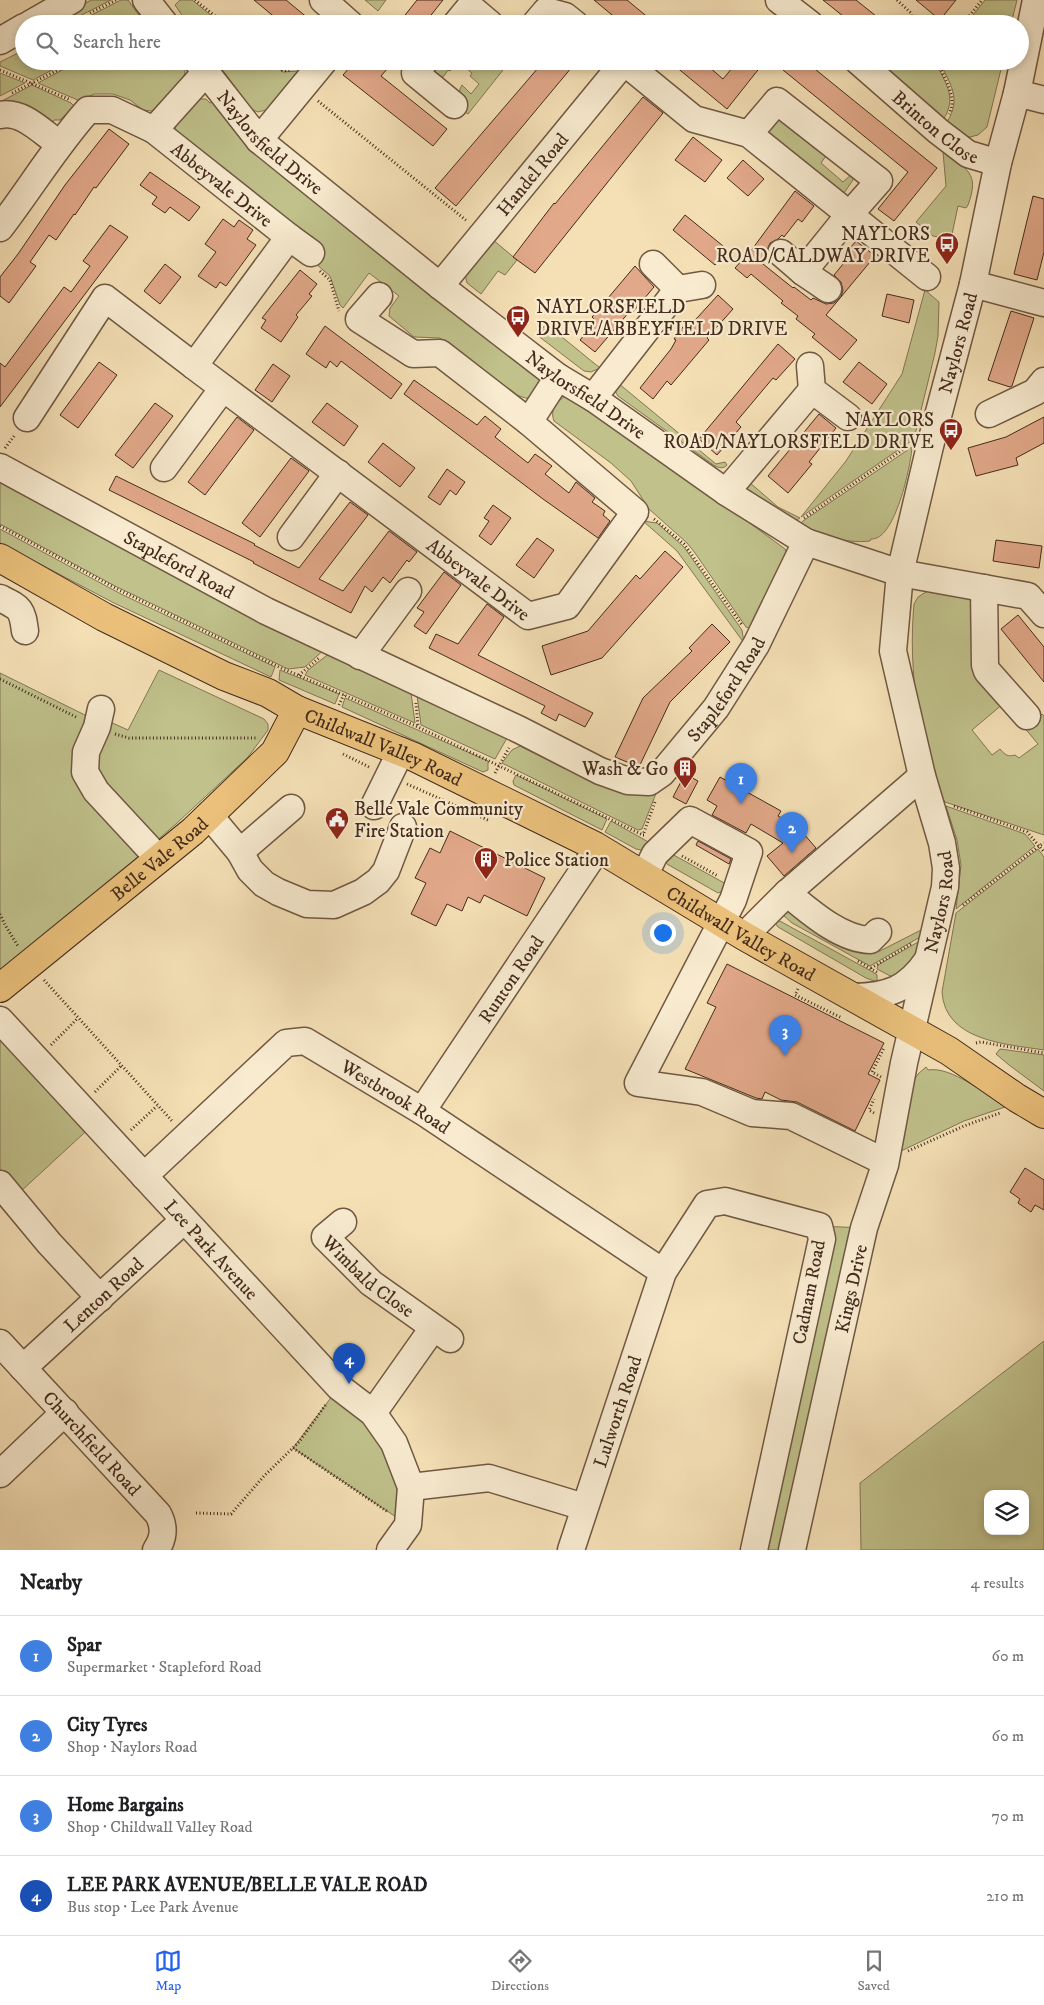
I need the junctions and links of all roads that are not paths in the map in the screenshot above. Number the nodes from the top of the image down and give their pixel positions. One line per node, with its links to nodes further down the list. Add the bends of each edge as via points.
1 (146, 0): 7 (street)
2 (323, 0): 8 (street)
3 (779, 0): 13 (street)
4 (1036, 0): 15 (street, Naylors Road)
5 (78, 8): 6 (street)
6 (57, 15)
7 (158, 15)
8 (351, 15)
9 (463, 15): 10 (street, via 470,7)
10 (479, 15)
11 (543, 15): 12 (street, via 546,11)
12 (561, 15)
13 (798, 15)
14 (15, 33): 16 (street)
15 (1029, 33)
16 (0, 41)
17 (199, 70): 29 (street, Abbeyvale Drive)
18 (205, 70): 31 (street, Naylorsfield Drive)
19 (317, 70): 31 (street)
20 (418, 70): 28 (street, via 415,73)
21 (617, 70): 43 (street, Handel Road)
22 (635, 70): 30 (street, via 694,119)
23 (868, 70): 33 (street, Brinton Close, via 968,154)
24 (1021, 70): 25 (street, Naylors Road)
25 (1016, 93): 26 (street); 33 (street, Naylors Road)
26 (1044, 100)
27 (4, 105): 32 (street, via 9,112 19,115)
28 (454, 105)
29 (154, 130): 32 (street, Abbeyvale Drive, via 112,110 88,110); 36 (street, Abbeyvale Drive)
30 (749, 134): 34 (street); 34 (street, via 777,101 879,181)
31 (259, 140): 43 (street, Naylorsfield Drive)
32 (59, 144): 35 (street)
33 (998, 163): 42 (street, Naylors Road)
34 (849, 215): 40 (street); 41 (street)
35 (0, 228)
36 (289, 237): 37 (street, Abbeyvale Drive); 47 (street, Abbeyvale Drive)
37 (311, 253)
38 (782, 253): 40 (street)
39 (653, 264): 51 (street, via 690,287)
40 (802, 272): 44 (street)
41 (927, 277)
42 (974, 284): 46 (street); 63 (street, Naylors Road)
43 (440, 286): 48 (street, Naylorsfield Drive)
44 (828, 289)
45 (379, 296): 55 (street, via 359,319 413,354 440,353)
46 (1044, 303)
47 (194, 366): 50 (street, Abbeyvale Drive); 54 (street, Abbeyvale Drive, via 105,298)
48 (558, 377): 51 (street, Naylorsfield Drive); 55 (street)
49 (1044, 381): 52 (street, via 1035,392)
50 (223, 388): 57 (street); 58 (street, Abbeyvale Drive)
51 (593, 398): 59 (street, Naylorsfield Drive)
52 (989, 414)
53 (848, 417): 59 (street, via 811,378)
54 (27, 418)
55 (529, 422): 58 (street, Abbeyvale Drive, via 635,512 567,606 528,616)
56 (0, 467): 69 (street, Stapleford Road, via 266,611)
57 (164, 468)
58 (338, 473): 60 (street)
59 (726, 492): 61 (street, Naylorsfield Drive)
60 (291, 537)
61 (798, 537): 63 (street, Naylorsfield Drive); 69 (street, Stapleford Road, via 756,645 716,708 662,772 649,782 628,781 600,771)
62 (0, 558): 72 (main road, Childwall Valley Road, via 104,617 224,676 268,693)
63 (900, 573): 64 (street, Naylorsfield Drive); 74 (street, Naylors Road, via 894,651)
64 (984, 588): 67 (street, Naylorsfield Drive, via 1028,596); 70 (street, via 985,665)
65 (408, 591): 69 (street)
66 (0, 598): 68 (street, via 17,606 23,614)
67 (1044, 614)
68 (25, 631)
69 (360, 656)
70 (1026, 716)
71 (99, 718): 81 (street, via 86,752 85,772 96,791)
72 (292, 721): 73 (main road, Childwall Valley Road); 77 (main road, Belle Vale Road, via 275,752)
73 (401, 751): 75 (street); 79 (main road, Childwall Valley Road)
74 (922, 776): 83 (street); 86 (street, Naylors Road, via 946,868 945,887)
75 (374, 806)
76 (291, 808): 80 (street)
77 (210, 815): 80 (street); 81 (main road, Belle Vale Road)
78 (404, 827): 80 (street, via 386,871 378,881 364,892 334,905 307,904 278,892 250,870)
79 (598, 848): 82 (main road, Childwall Valley Road); 91 (street, Runton Road)
80 (240, 852)
81 (159, 859): 87 (main road, Belle Vale Road)
82 (644, 876): 84 (main road, Childwall Valley Road); 84 (street, via 655,854 690,820 749,852 738,887)
83 (787, 893): 84 (street); 85 (street, via 817,917 858,940 870,940)
84 (732, 930): 88 (main road, Childwall Valley Road, via 806,971); 93 (street, via 638,1083 702,1092 752,1112 791,1116)
85 (878, 932)
86 (931, 948): 88 (street, via 913,978 902,987); 90 (street, Naylors Road)
87 (0, 988)
88 (850, 1009): 90 (main road, Childwall Valley Road)
89 (0, 1020): 94 (street, Lee Park Avenue)
90 (913, 1030): 92 (main road, Childwall Valley Road); 93 (street, Kings Drive)
91 (422, 1111): 94 (street, Westbrook Road, via 305,1041 286,1043); 98 (street, Westbrook Road)
92 (1044, 1114)
93 (885, 1163): 111 (street, Kings Drive, via 864,1228)
94 (144, 1176): 96 (street, Lee Park Avenue)
95 (0, 1184): 99 (street)
96 (184, 1220): 99 (street, Lenton Road); 103 (street, Lee Park Avenue, via 339,1387)
97 (343, 1222): 103 (street, Wimbald Close, via 325,1237 371,1283 442,1334)
98 (663, 1272): 106 (street, Lulworth Road); 110 (street, Cadnam Road, via 707,1204 724,1201 819,1226 822,1239)
99 (100, 1298): 101 (street, Lenton Road)
100 (0, 1343): 101 (street, Churchfield Road)
101 (23, 1368): 102 (street, Churchfield Road)
102 (65, 1412): 104 (street); 107 (street, Churchfield Road, via 158,1514 163,1531)
103 (373, 1413): 105 (street, Lee Park Avenue, via 394,1443)
104 (0, 1474)
105 (411, 1487): 106 (street, via 489,1478); 108 (street, Lee Park Avenue, via 408,1525)
106 (584, 1507): 109 (street, Lulworth Road)
107 (156, 1550)
108 (390, 1550)
109 (570, 1550)
110 (754, 1550)
111 (792, 1550)

